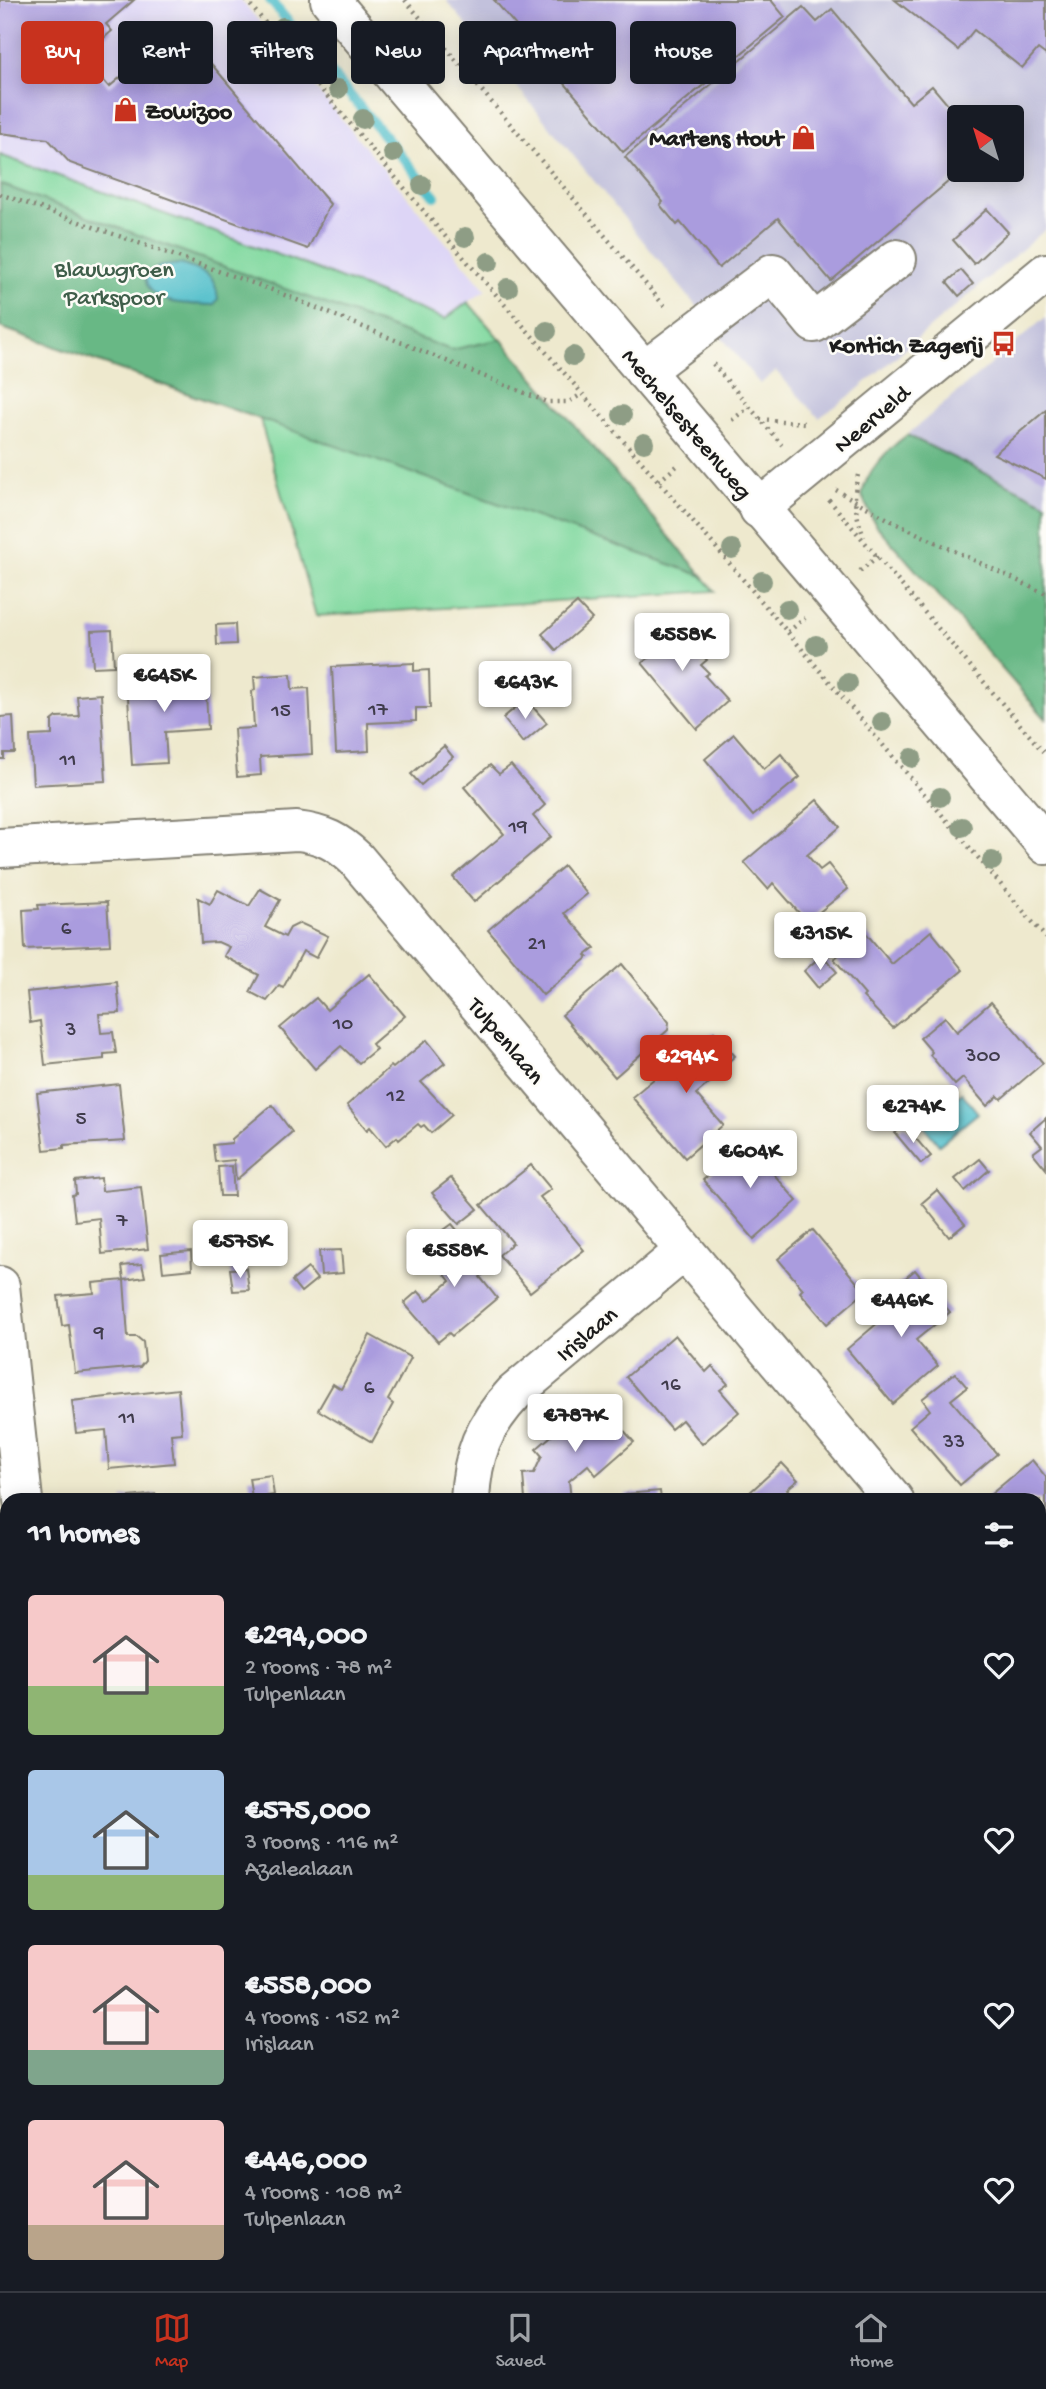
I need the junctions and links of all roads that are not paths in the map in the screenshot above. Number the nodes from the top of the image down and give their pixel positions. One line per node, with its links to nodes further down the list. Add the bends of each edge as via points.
1 (330, 0): 4 (street, Mechelsesteenweg)
2 (897, 259): 4 (street, via 814,323 773,273)
3 (1046, 273): 5 (street, Neerveld)
4 (644, 371): 5 (street, Mechelsesteenweg)
5 (759, 509): 6 (street, Mechelsesteenweg)
6 (1046, 845)
7 (0, 848): 8 (street, Tulpenlaan, via 297,831 331,839 356,859)
8 (684, 1251): 11 (street, Irislaan, via 496,1413 481,1437); 12 (street, Tulpenlaan)
9 (0, 1286): 10 (street)
10 (22, 1493)
11 (470, 1493)
12 (888, 1493)

